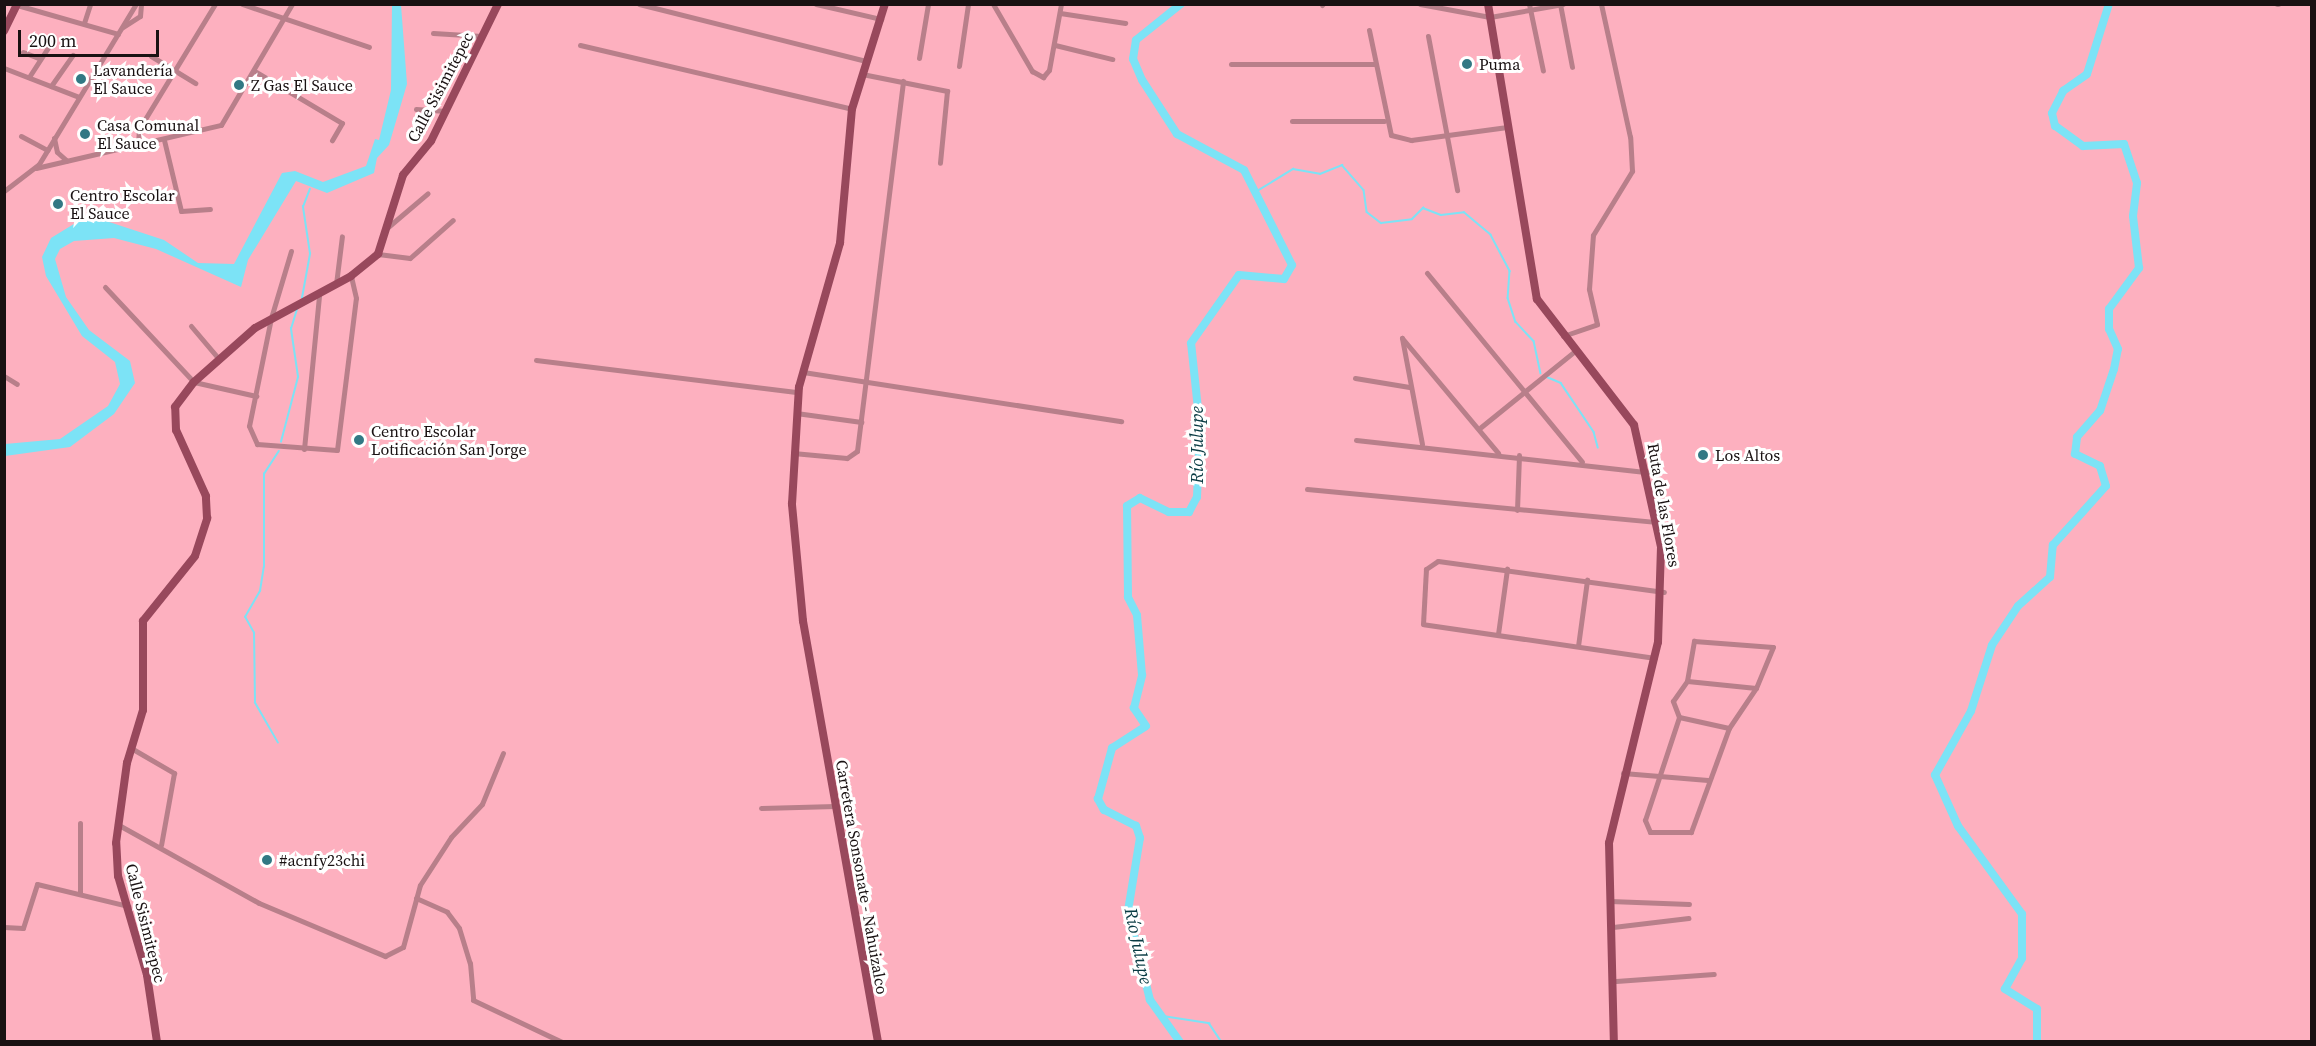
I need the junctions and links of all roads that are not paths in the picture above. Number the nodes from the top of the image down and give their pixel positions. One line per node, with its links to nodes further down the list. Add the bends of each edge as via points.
1 (17, 4): 26 (street); 30 (street)
2 (90, 4): 30 (street)
3 (136, 4): 32 (street)
4 (141, 4): 32 (street, via 140,16)
5 (215, 4): 55 (street)
6 (242, 4): 21 (street)
7 (292, 4): 28 (street)
8 (498, 4): 37 (street, Calle Sisimitepec)
9 (639, 4): 46 (street)
10 (816, 4): 24 (street)
11 (849, 4): 24 (street)
12 (885, 4): 29 (street, Carretera Sonsonate - Nahuizalco)
13 (928, 4): 48 (street)
14 (969, 4): 52 (street)
15 (993, 4): 41 (street, via 1037,76 1047,74)
16 (1061, 4): 25 (street)
17 (1420, 4): 22 (street)
18 (1488, 4): 27 (street, Ruta de las Flores)
19 (1601, 4): 96 (street, via 1630,137 1632,171 1593,235 1589,289 1597,324)
20 (1561, 5): 23 (street); 53 (street)
21 (261, 7): 28 (street)
22 (1446, 7): 27 (street)
23 (1530, 7): 27 (street); 56 (street)
24 (848, 12): 29 (street)
25 (1060, 13): 31 (street); 41 (street)
26 (8, 14): 34 (street)
27 (1490, 17): 69 (street, Ruta de las Flores)
28 (287, 18): 42 (street); 57 (street)
29 (881, 19): 46 (street, Carretera Sonsonate - Nahuizalco)
30 (84, 23): 36 (street)
31 (1125, 23)
32 (122, 27): 36 (street)
33 (1369, 30): 51 (street)
34 (4, 31)
35 (433, 33): 37 (street)
36 (118, 34): 63 (street)
37 (482, 36): 66 (street, Calle Sisimitepec)
38 (1428, 36): 70 (street)
39 (51, 43): 47 (street)
40 (580, 45): 65 (street)
41 (1055, 45): 49 (street)
42 (369, 46)
43 (23, 52): 47 (street)
44 (74, 55): 62 (street)
45 (151, 56): 55 (street)
46 (867, 57): 58 (street, Carretera Sonsonate - Nahuizalco)
47 (39, 58): 59 (street)
48 (919, 58)
49 (1112, 59)
50 (1231, 64): 51 (street)
51 (1375, 64): 68 (street)
52 (959, 66)
53 (1572, 67)
54 (4, 68): 59 (street)
55 (174, 70): 61 (street); 75 (street, via 139,129)
56 (1544, 70)
57 (256, 72): 73 (street, via 226,122); 74 (street, via 342,123)
58 (862, 74): 60 (street); 65 (street, Carretera Sonsonate - Nahuizalco)
59 (29, 77): 62 (street)
60 (903, 81): 78 (street, via 947,91); 104 (street)
61 (195, 83)
62 (51, 86): 63 (street)
63 (79, 97): 72 (street)
64 (416, 109): 66 (street)
65 (852, 109): 100 (street, Carretera Sonsonate - Nahuizalco, via 840,243)
66 (446, 111): 85 (street, Calle Sisimitepec, via 426,148 403,175)
67 (1292, 121): 68 (street)
68 (1384, 121): 70 (street, via 1396,139)
69 (1507, 127): 70 (street); 96 (street, Ruta de las Flores, via 1537,300)
70 (1445, 135): 80 (street)
71 (21, 136): 76 (street)
72 (54, 138): 76 (street); 77 (street, via 57,152)
73 (164, 140): 75 (street); 83 (street, via 181,211)
74 (332, 140)
75 (138, 146): 77 (street)
76 (47, 150): 79 (street)
77 (67, 161): 79 (street)
78 (940, 163)
79 (36, 168): 81 (street)
80 (1457, 190)
81 (5, 191)
82 (428, 193): 85 (street)
83 (210, 210)
84 (453, 220): 88 (street, via 410,258)
85 (388, 227): 88 (street, Calle Sisimitepec)
86 (342, 236): 91 (street)
87 (291, 251): 94 (street)
88 (378, 254): 90 (street, Calle Sisimitepec)
89 (1427, 273): 107 (street)
90 (351, 276): 91 (street, Calle Sisimitepec); 116 (street, via 356,298 339,444 331,450)
91 (336, 284): 93 (street, Calle Sisimitepec)
92 (105, 287): 103 (street)
93 (319, 295): 94 (street, Calle Sisimitepec); 116 (street)
94 (271, 318): 98 (street, Calle Sisimitepec); 109 (street)
95 (191, 326): 98 (street)
96 (1563, 336): 97 (street, Ruta de las Flores)
97 (1575, 351): 107 (street); 121 (street, Ruta de las Flores, via 1634,425)
98 (219, 359): 103 (street, Calle Sisimitepec)
99 (536, 360): 108 (street)
100 (803, 372): 104 (street); 108 (street, Carretera Sonsonate - Nahuizalco)
101 (4, 376): 105 (street)
102 (1354, 378): 106 (street)
103 (194, 382): 109 (street); 135 (street, Calle Sisimitepec, via 179,399 174,423 206,496 204,534 195,556 143,621 143,710)
104 (865, 383): 111 (street); 112 (street)
105 (17, 384)
106 (1409, 387): 113 (street, via 1402,338); 115 (street)
107 (1524, 390): 113 (street); 120 (street)
108 (798, 392): 110 (street, Carretera Sonsonate - Nahuizalco)
109 (256, 396): 116 (street, via 251,440)
110 (796, 413): 112 (street); 117 (street, Carretera Sonsonate - Nahuizalco)
111 (1121, 421)
112 (861, 422): 117 (street, via 854,457)
113 (1481, 427): 118 (street)
114 (1356, 440): 115 (street)
115 (1422, 444): 118 (street)
116 (303, 448)
117 (793, 453): 140 (street, Carretera Sonsonate - Nahuizalco, via 792,504 799,592)
118 (1498, 453): 119 (street)
119 (1519, 455): 120 (street); 123 (street)
120 (1582, 462): 121 (street)
121 (1648, 472): 124 (street, Ruta de las Flores)
122 (1307, 489): 123 (street)
123 (1517, 510): 124 (street)
124 (1657, 522): 127 (street, Ruta de las Flores)
125 (1507, 569): 126 (street); 128 (street); 128 (street, via 1438,561 1426,569 1423,624)
126 (1587, 580): 127 (street); 129 (street)
127 (1664, 592): 130 (street, Ruta de las Flores)
128 (1498, 634): 129 (street)
129 (1578, 646): 130 (street)
130 (1655, 658): 137 (street, Ruta de las Flores)
131 (1687, 681): 132 (street); 132 (street, via 1697,639 1765,644 1773,651); 133 (street, via 1673,701)
132 (1756, 688): 134 (street)
133 (1679, 717): 134 (street); 138 (street)
134 (1729, 728): 139 (street)
135 (131, 748): 143 (street, Calle Sisimitepec); 144 (street, via 174,773)
136 (503, 753): 146 (street, via 482,804 429,866)
137 (1623, 773): 138 (street); 147 (street, Ruta de las Flores, via 1609,843)
138 (1660, 777): 139 (street); 139 (street, via 1646,829 1681,835 1694,828)
139 (1708, 780)
140 (835, 806): 141 (street); 157 (street, Carretera Sonsonate - Nahuizalco)
141 (760, 808)
142 (80, 823): 145 (street)
143 (117, 824): 144 (street); 149 (street, Calle Sisimitepec, via 118,876)
144 (161, 845): 146 (street, via 259,903 373,954 394,954 404,947)
145 (80, 893): 149 (street); 151 (street, via 37,885 23,928)
146 (416, 898): 156 (street, via 435,903 459,928 470,963 473,1000)
147 (1611, 901): 148 (street); 152 (street, Ruta de las Flores)
148 (1689, 904)
149 (128, 906): 155 (street, Calle Sisimitepec, via 147,975)
150 (1688, 918): 152 (street)
151 (4, 927)
152 (1612, 927): 154 (street, Ruta de las Flores)
153 (1714, 974): 154 (street)
154 (1616, 981): 158 (street, Ruta de las Flores)
155 (157, 1041)
156 (562, 1041)
157 (878, 1041)
158 (1614, 1041)

